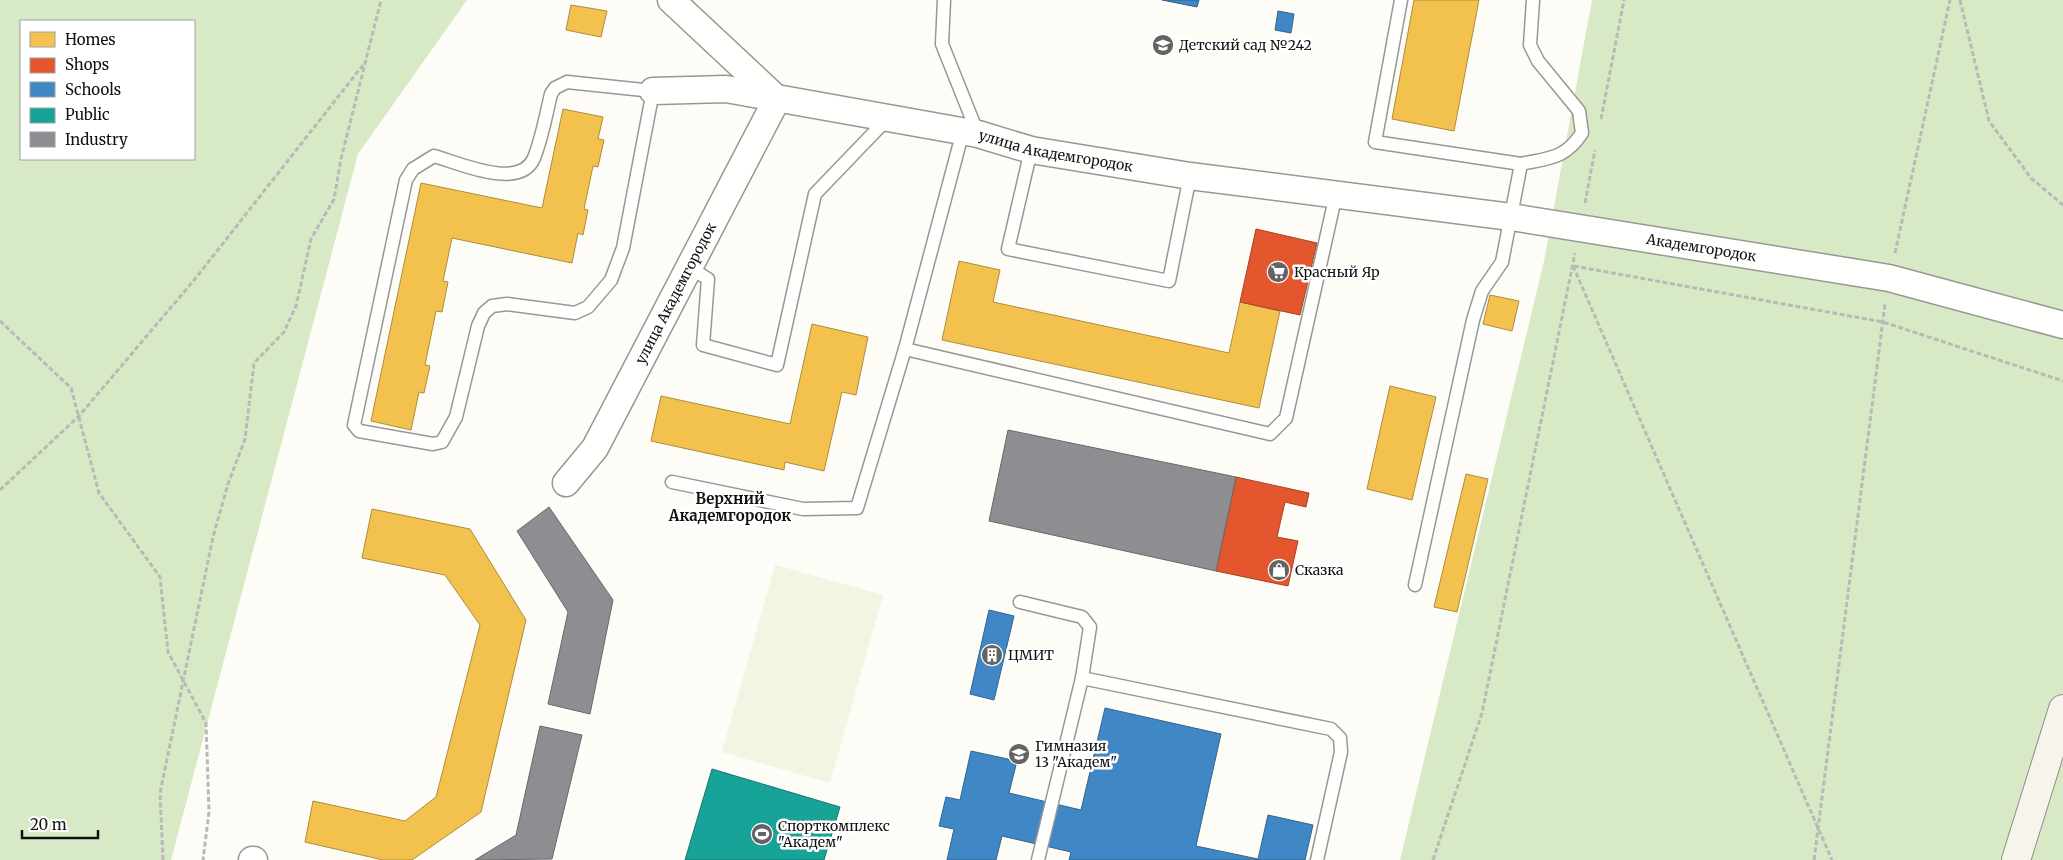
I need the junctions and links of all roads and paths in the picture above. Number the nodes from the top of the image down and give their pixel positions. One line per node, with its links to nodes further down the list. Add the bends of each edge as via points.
1 (381, 0): 9 (path)
2 (672, 0): 11 (street)
3 (944, 0): 14 (lane, via 942,44)
4 (1401, 0): 17 (lane, via 1375,142)
5 (1533, 0): 17 (lane, via 1530,44 1538,61 1578,111 1582,133 1572,148 1552,158)
6 (1624, 0): 13 (path)
7 (1950, 0): 25 (path)
8 (1960, 0): 20 (path, via 1989,121 2032,178)
9 (365, 63): 31 (path, via 196,279); 38 (path, via 334,199 311,239 296,306 284,332 254,363 245,439 228,484 214,537)
10 (653, 90): 10 (lane, via 623,248 611,280 598,296 575,314 507,304 492,306 484,313 456,417 442,442 433,444 359,431 354,425 406,180 413,169 434,156 502,176 515,175 534,160 555,88 567,82); 11 (street, улица Академгородок, via 726,90)
11 (777, 99): 12 (street, улица Академгородок); 24 (street, улица Академгородок)
12 (888, 118): 14 (street, улица Академгородок); 24 (lane, via 815,194 777,365 703,345 708,280)
13 (1600, 124)
14 (971, 133): 16 (street, улица Академгородок); 29 (lane)
15 (1596, 143): 22 (path)
16 (1031, 150): 18 (street, улица Академгородок); 18 (lane, via 1008,249 1169,281)
17 (1522, 164): 21 (lane)
18 (1190, 176): 19 (street, улица Академгородок)
19 (1336, 194): 21 (street, Академгородок); 29 (lane, via 1286,418 1270,434)
20 (2063, 205)
21 (1511, 217): 22 (street, Академгородок); 35 (lane, via 1502,262 1482,291 1473,320)
22 (1580, 228): 23 (path); 25 (street, Академгородок)
23 (1573, 266): 27 (path); 40 (path); 45 (path, via 1482,713)
24 (690, 267): 33 (street, улица Академгородок, via 594,448)
25 (1889, 278): 27 (path); 28 (street, Академгородок)
26 (0, 321): 31 (path, via 71,388)
27 (1883, 322): 30 (path); 40 (path)
28 (2063, 325)
29 (905, 349): 32 (lane, via 857,508 803,509)
30 (2063, 381)
31 (79, 416): 34 (path); 38 (path, via 99,493 160,577 168,652)
32 (672, 482)
33 (566, 483)
34 (0, 490)
35 (1415, 585)
36 (1020, 602): 37 (lane, via 1082,617 1090,627)
37 (1082, 678): 43 (lane); 44 (lane, via 1330,729 1340,738 1341,752)
38 (184, 683): 41 (path, via 160,794); 42 (path, via 206,723 208,812)
39 (2063, 709): 48 (main road)
40 (1818, 823): 46 (path); 47 (path)
41 (163, 860)
42 (203, 860)
43 (1038, 860)
44 (1317, 860)
45 (1433, 860)
46 (1814, 860)
47 (1832, 860)
48 (2016, 860)

